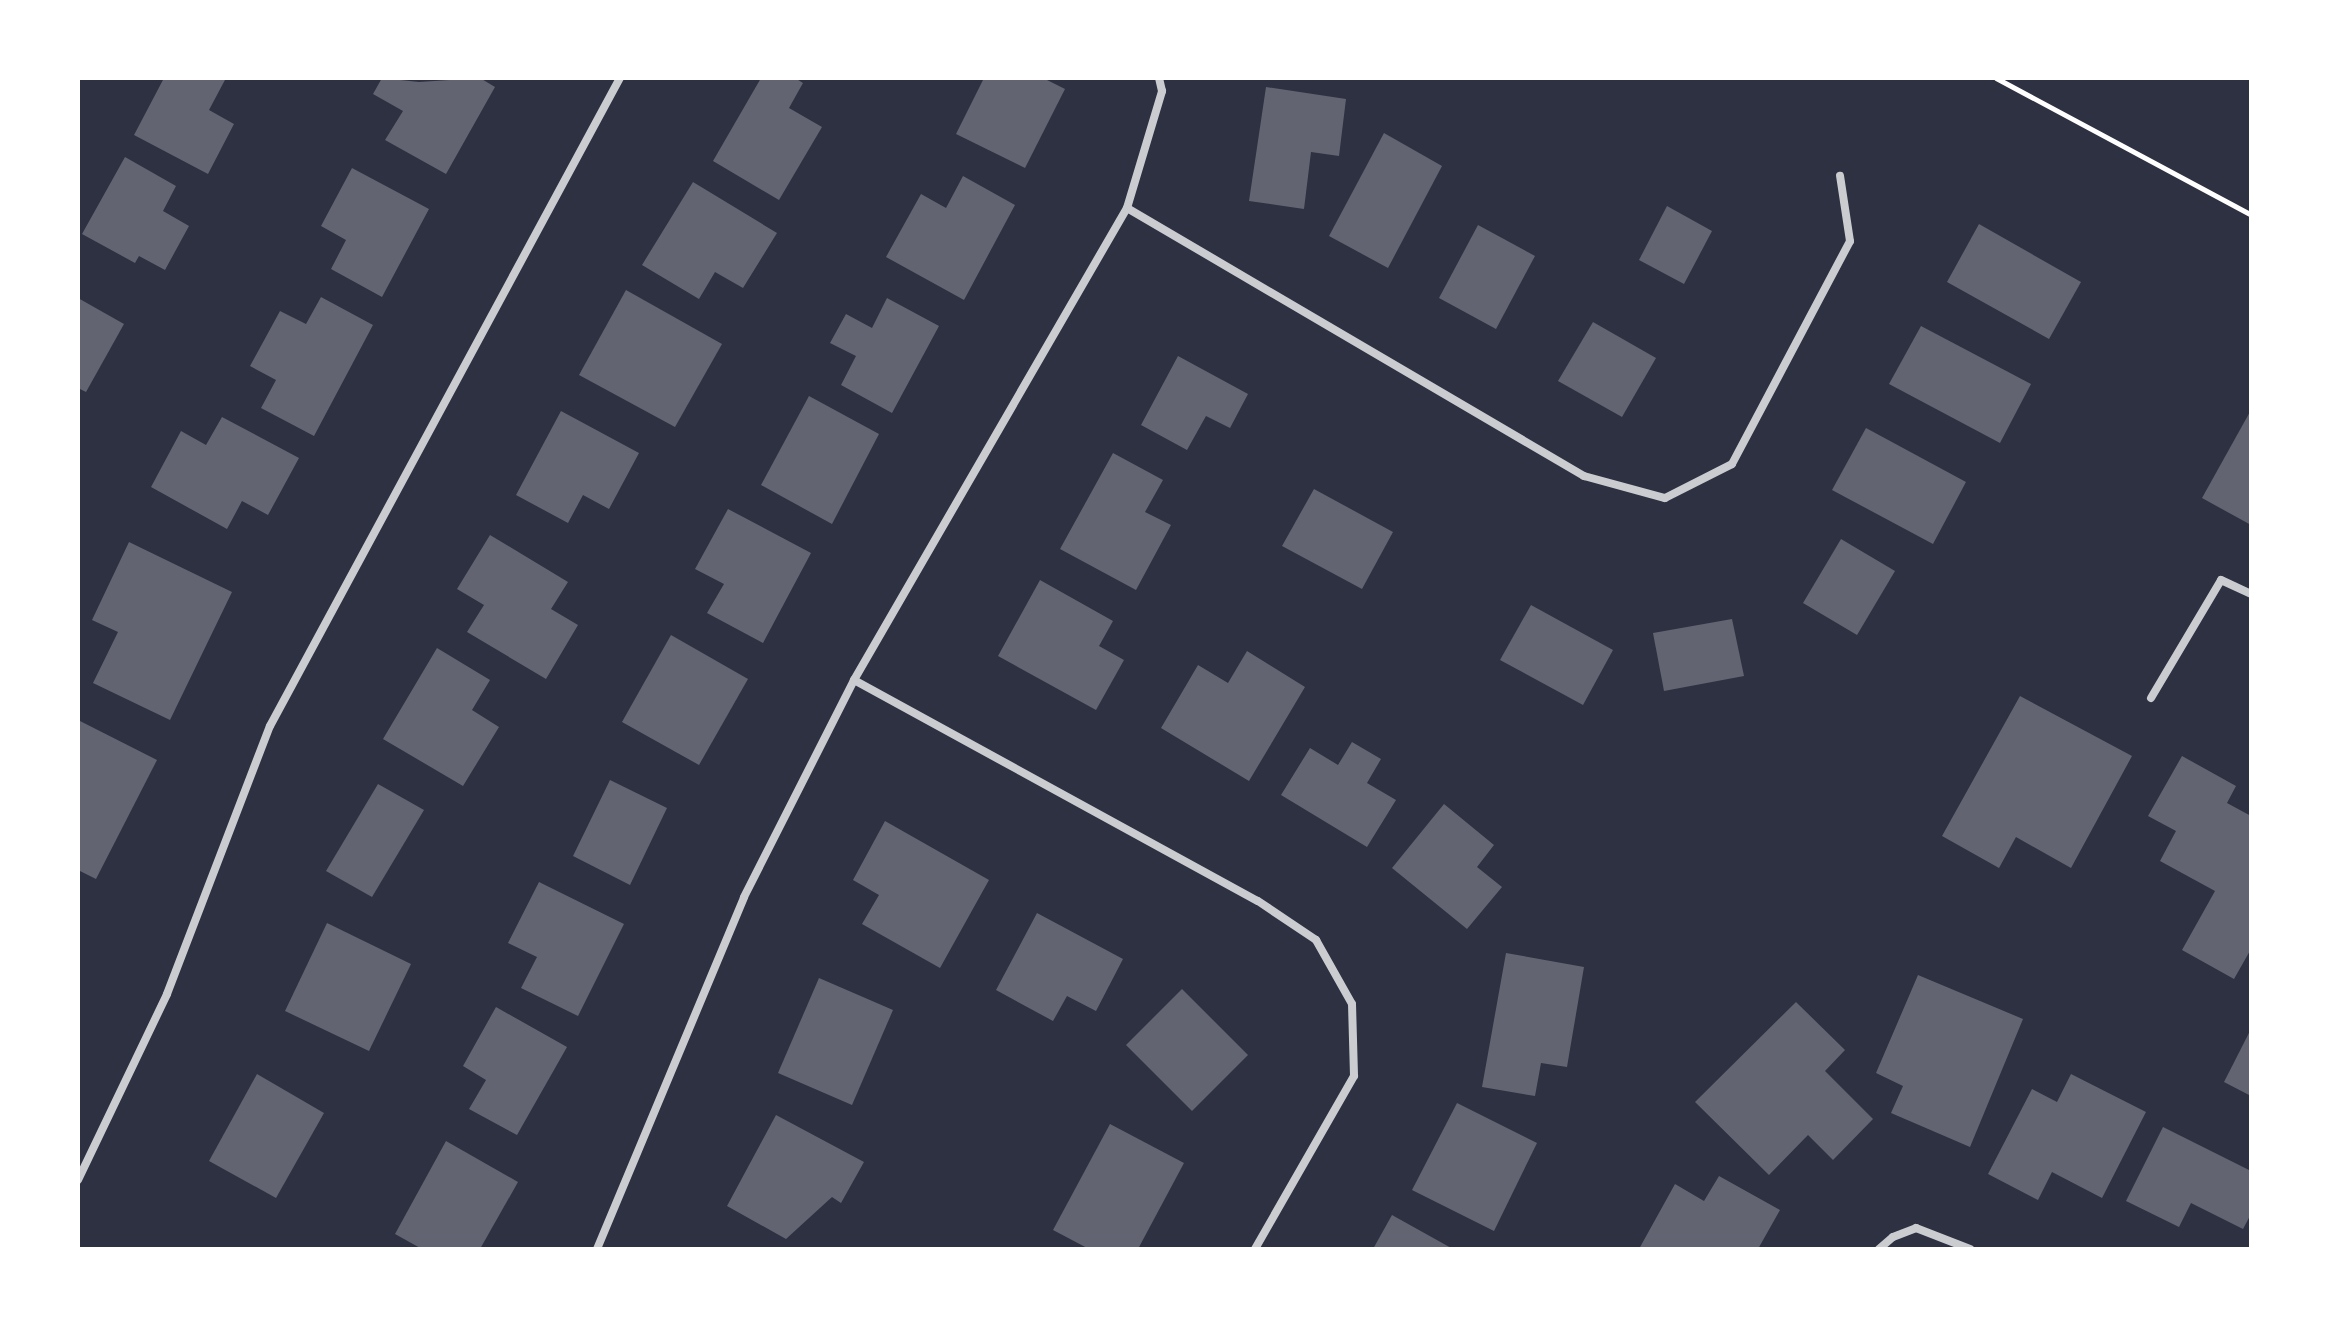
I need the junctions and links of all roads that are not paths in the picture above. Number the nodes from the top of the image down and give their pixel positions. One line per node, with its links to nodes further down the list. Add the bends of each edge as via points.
1 (620, 78): 8 (street, via 270,726 167,994)
2 (1159, 78): 4 (street, via 1162,91)
3 (1840, 176): 4 (street, via 1850,241 1732,464 1665,498 1584,476)
4 (1127, 208): 6 (street)
5 (2251, 594): 7 (street, via 2221,580)
6 (854, 680): 9 (street, via 744,897); 10 (street, via 1258,901 1316,940 1352,1004 1354,1076)
7 (2151, 698)
8 (78, 1180)
9 (597, 1249)
10 (1255, 1249)
11 (1879, 1249): 12 (street, via 1916,1228)
12 (1970, 1249)

